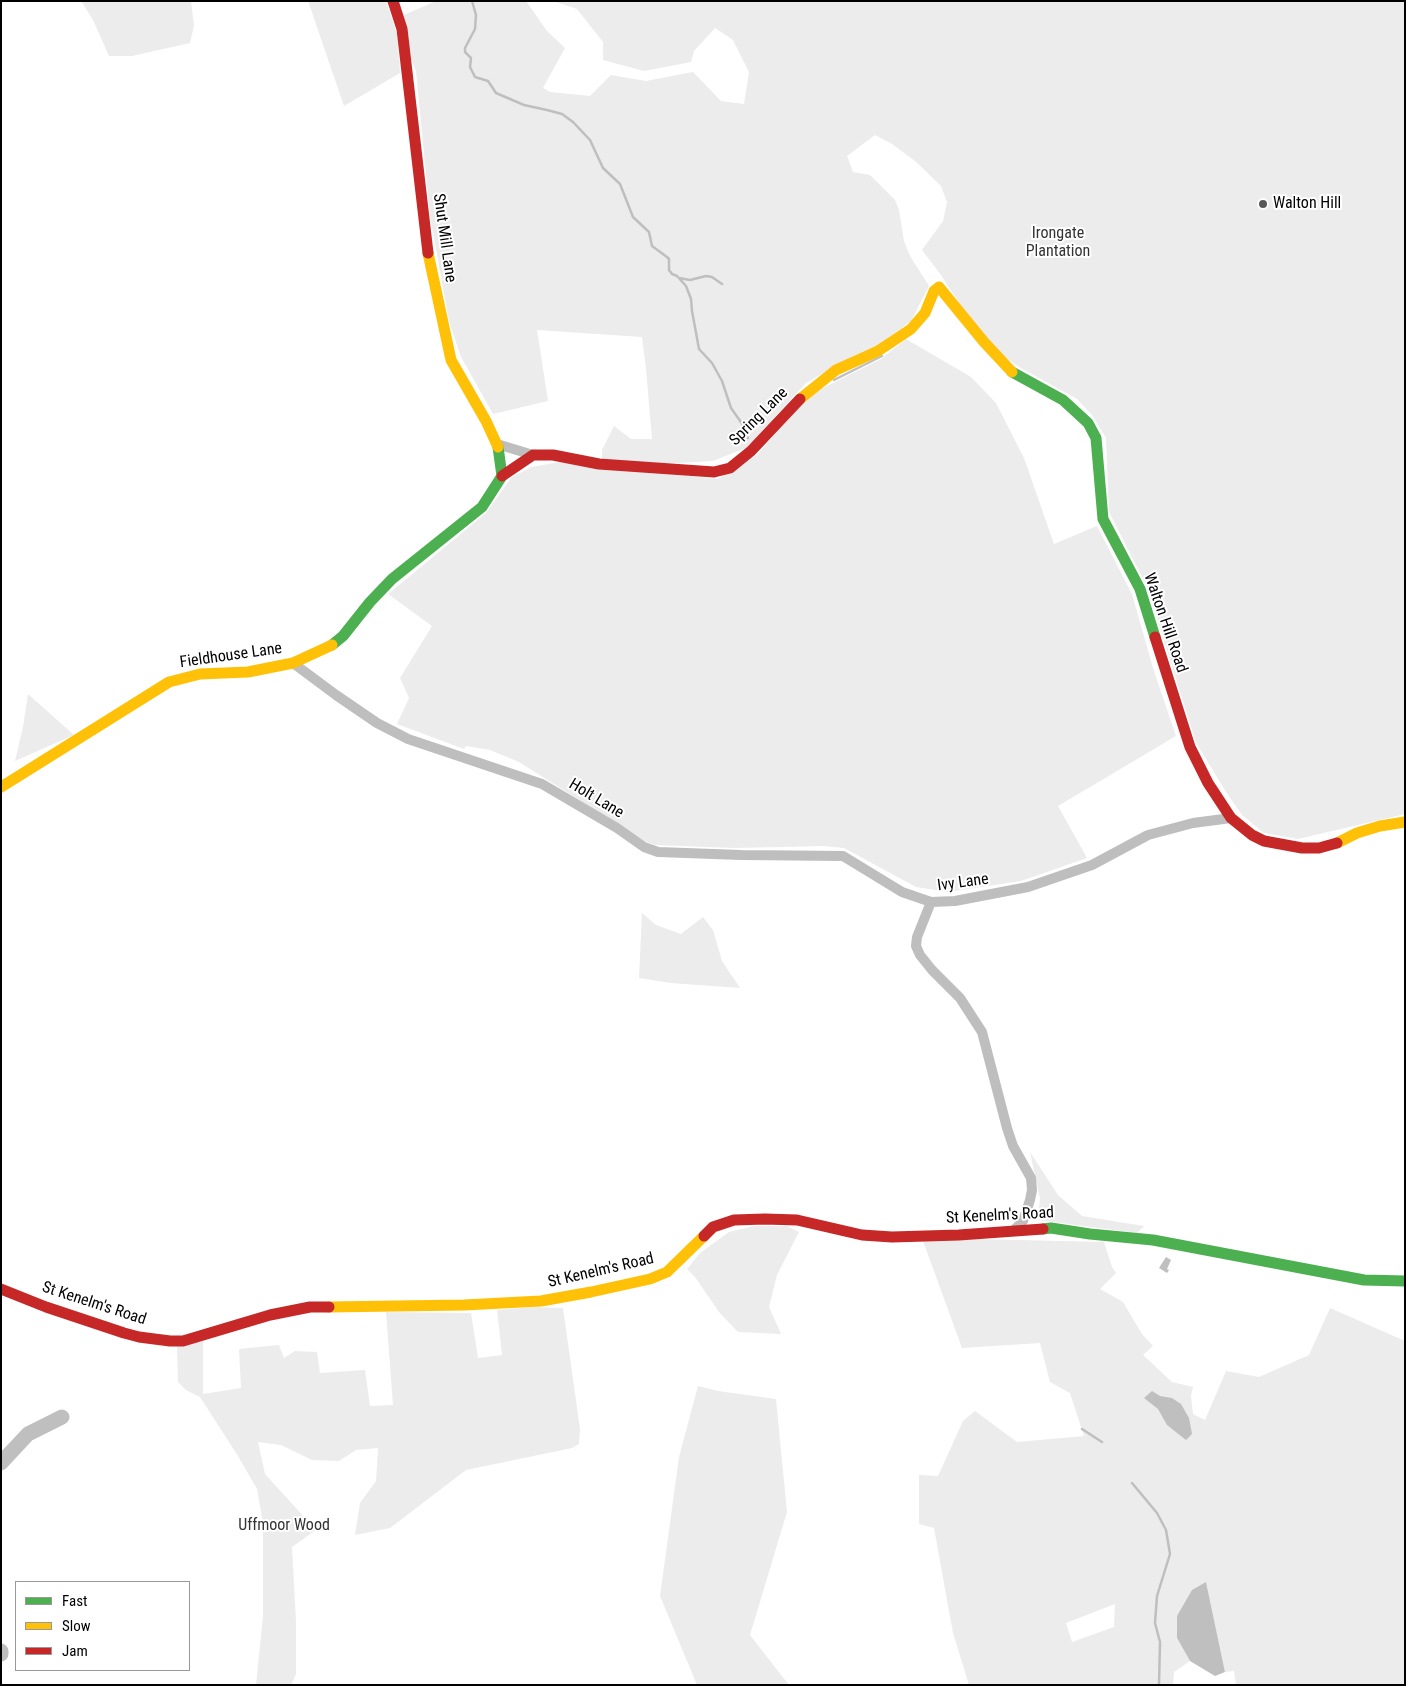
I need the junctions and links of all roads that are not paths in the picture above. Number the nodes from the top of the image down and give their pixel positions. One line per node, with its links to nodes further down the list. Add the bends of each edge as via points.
1 (393, 1): 3 (street, Shut Mill Lane, via 402,29 426,244 451,360)
2 (939, 286): 4 (street, Spring Lane, via 925,313 911,329 878,351 836,370 794,404 730,468 714,472 599,464 553,455); 8 (street, Walton Hill Road, via 1013,374 1063,400 1088,422 1096,438 1103,519 1140,589 1190,747)
3 (496, 444): 4 (street, Spring Lane); 5 (street, Shut Mill Lane)
4 (533, 455): 5 (street)
5 (502, 472): 6 (street, Fieldhouse Lane, via 482,507 392,579 343,636 320,652)
6 (293, 663): 7 (street, Fieldhouse Lane, via 248,672 200,674 169,682); 10 (street, Holt Lane, via 377,723 408,739 542,784 644,847 658,852 843,856 902,892)
7 (1, 787)
8 (1231, 818): 9 (street, Walton Hill Road, via 1264,841 1302,848 1335,844 1357,833); 10 (street, Ivy Lane, via 1193,823 1148,835 1092,865 1028,887 955,901)
9 (1405, 822)
10 (930, 902): 11 (street, Ivy Lane, via 916,946 932,970 960,998 982,1032 1013,1146 1031,1178 1030,1200 1023,1221)
11 (1015, 1230): 12 (street, St Kenelm's Road, via 1051,1228 1153,1240 1364,1280); 13 (street, St Kenelm's Road, via 892,1237 862,1235 797,1220 734,1220 714,1227 667,1272 650,1279 541,1301 310,1307 270,1315 184,1341 124,1333)
12 (1405, 1281)
13 (1, 1289)

